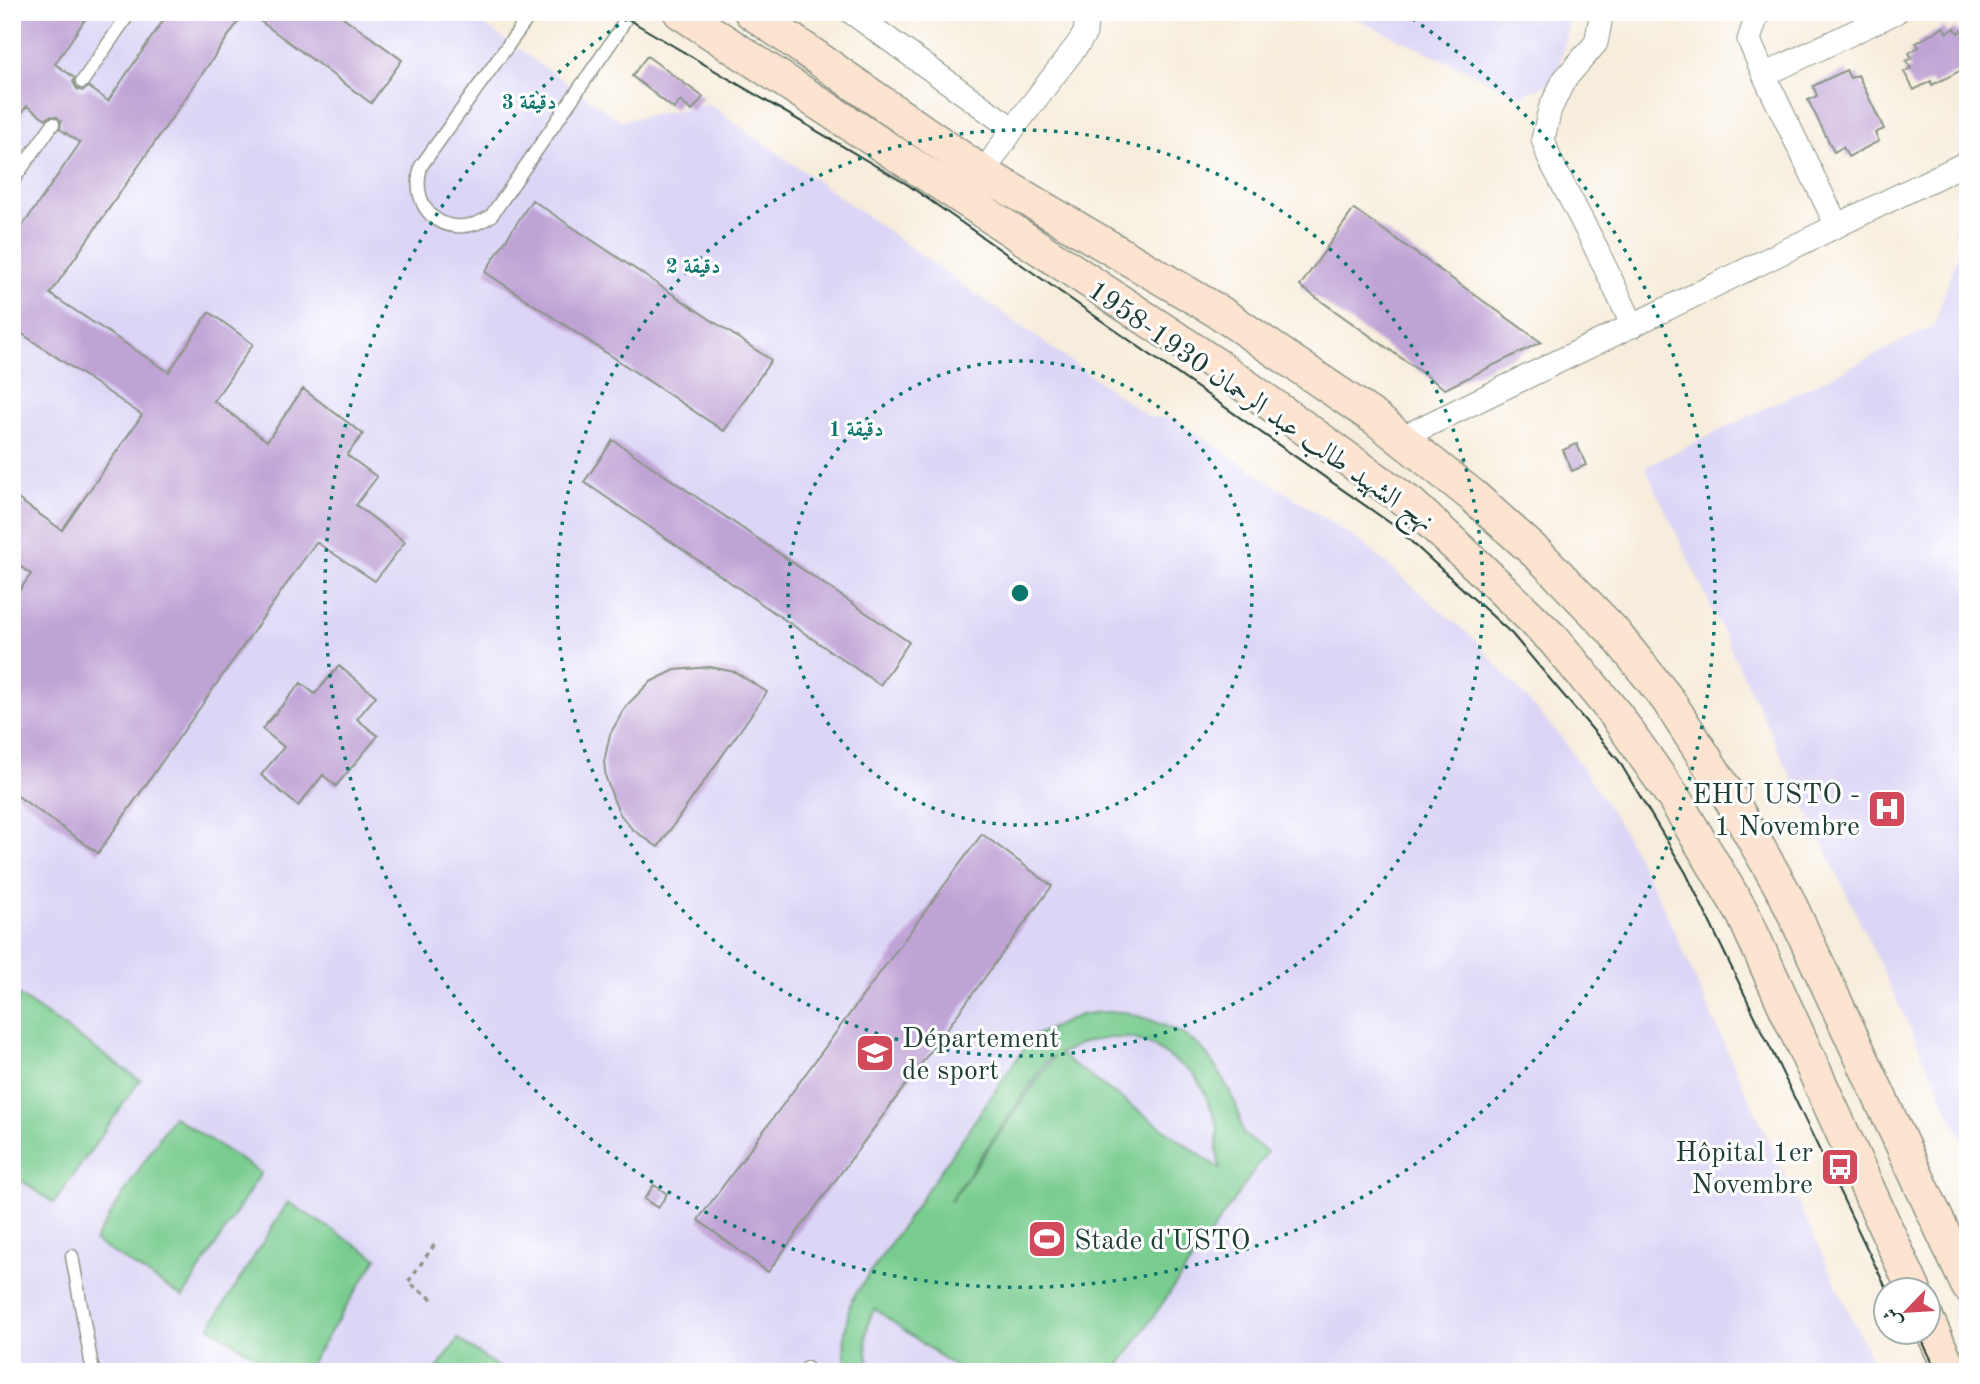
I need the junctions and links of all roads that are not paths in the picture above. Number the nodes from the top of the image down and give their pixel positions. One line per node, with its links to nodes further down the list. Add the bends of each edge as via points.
1 (131, 12): 12 (lane)
2 (532, 12): 3 (lane, via 421,166 418,192 423,205 442,223 467,227 491,216)
3 (629, 12)
4 (680, 12): 22 (main road, نهج الشهيد طالب عبد الرحمان 1930-1958, via 1215,364 1422,514 1554,640 1616,715 1674,797 1743,914)
5 (751, 12): 16 (main road, نهج الشهيد طالب عبد الرحمان 1930-1958)
6 (852, 12): 14 (street)
7 (1087, 12): 14 (street, via 1079,44)
8 (1602, 12): 19 (street, via 1596,43 1564,80 1543,139)
9 (1758, 12): 11 (street, via 1749,40)
10 (1896, 12): 11 (street)
11 (1764, 75): 18 (street)
12 (82, 82)
13 (53, 124): 17 (lane)
14 (1013, 129): 16 (street)
15 (1968, 162): 18 (street)
16 (983, 173): 20 (main road, نهج الشهيد طالب عبد الرحمان 1930-1958, via 1219,312)
17 (12, 182)
18 (1838, 226): 19 (street)
19 (1633, 326): 20 (street)
20 (1401, 438): 23 (main road, نهج الشهيد طالب عبد الرحمان 1930-1958, via 1542,558 1612,629 1668,701 1785,894)
21 (72, 1256): 25 (lane)
22 (1908, 1276)
23 (1968, 1286)
24 (1939, 1346): 26 (main road)
25 (93, 1372)
26 (1951, 1372)

